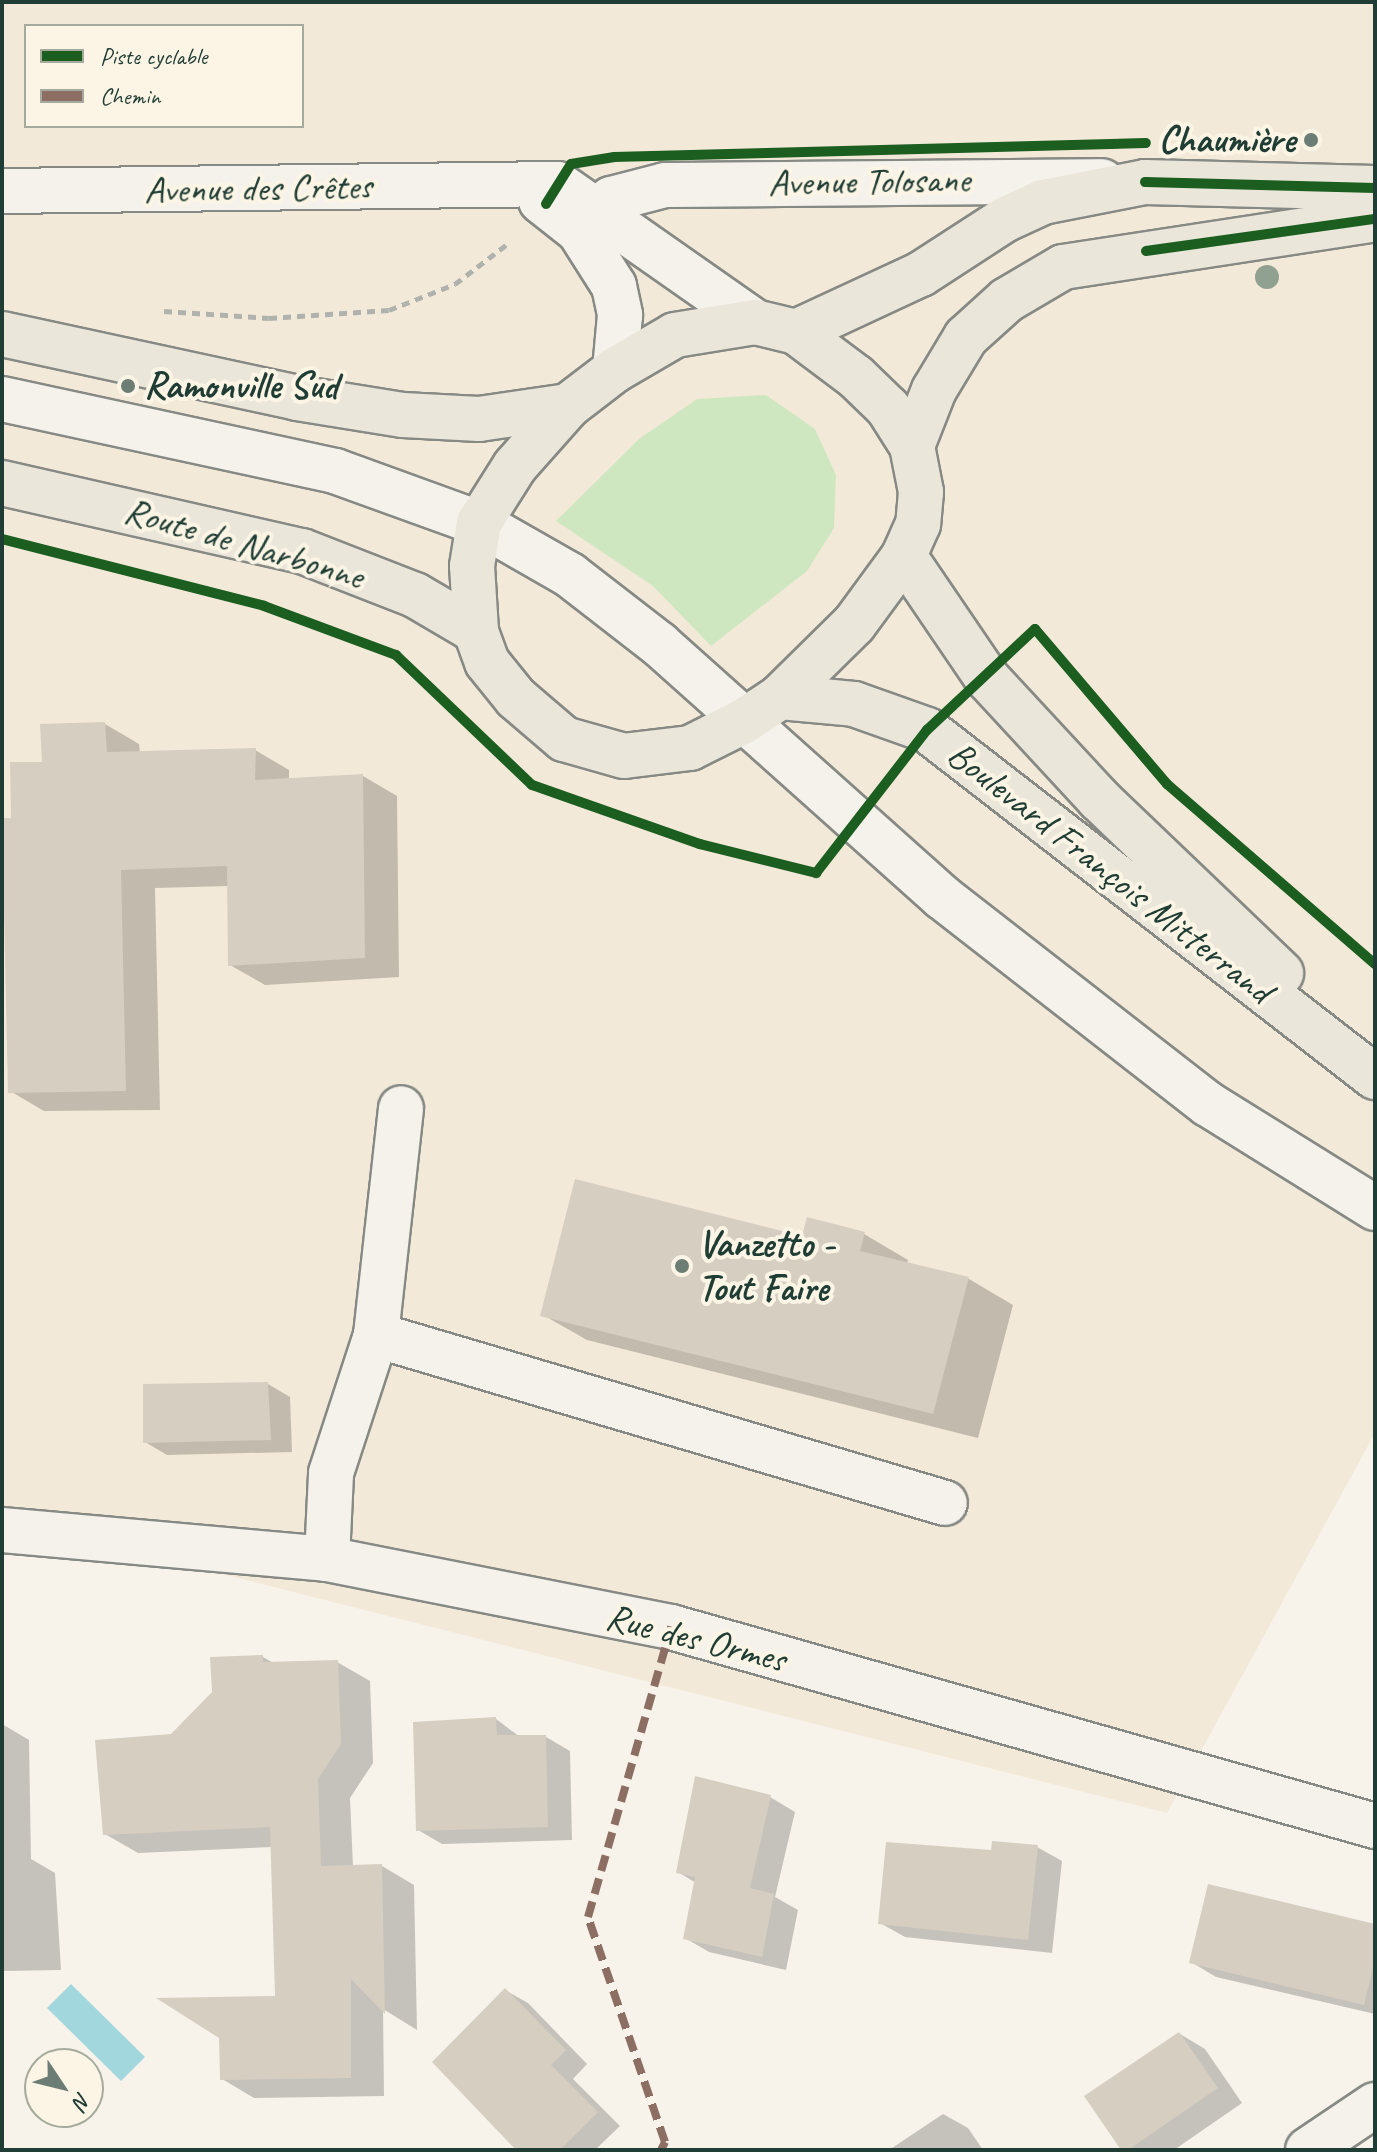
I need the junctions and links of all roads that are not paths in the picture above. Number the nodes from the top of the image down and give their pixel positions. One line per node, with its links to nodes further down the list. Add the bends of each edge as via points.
1 (1145, 182): 2 (main road, Avenue Tolosane); 5 (street, Avenue Tolosane, via 992,178 665,185 611,199); 8 (main road, Avenue Tolosane, via 1043,202 1004,220 921,274)
2 (1375, 188)
3 (2, 191): 4 (street, Avenue des Crêtes)
4 (530, 194): 5 (street, Avenue des Crêtes, via 558,184); 10 (street, via 579,231 614,286 620,315)
5 (598, 210): 7 (street, Avenue des Crêtes)
6 (1375, 219): 13 (main road, via 1063,267 1007,300 966,337 934,390)
7 (755, 322): 8 (main road); 10 (main road, via 675,335)
8 (796, 332): 13 (main road, via 888,408)
9 (2, 334): 12 (main road, via 297,398 403,415 479,419)
10 (615, 370): 12 (main road)
11 (2, 399): 15 (street, via 335,471)
12 (568, 406): 15 (main road, via 515,466)
13 (912, 446): 16 (main road, via 921,492 918,524)
14 (2, 483): 17 (main road, Route de Narbonne, via 302,551 415,595)
15 (479, 523): 17 (main road, via 472,566); 19 (street, via 570,575 659,644)
16 (904, 556): 18 (main road, via 854,624); 20 (main road, Boulevard François Mitterrand, via 987,678 1099,799)
17 (476, 631): 19 (main road, via 487,662 516,698 564,739 624,756 690,748)
18 (780, 697): 19 (main road); 21 (main road, Boulevard François Mitterrand, via 854,704 927,730)
19 (744, 721): 23 (street, via 942,897 1208,1104)
20 (1375, 1063)
21 (1375, 1077)
22 (401, 1108): 24 (street)
23 (1375, 1208)
24 (376, 1335): 25 (street); 27 (street, via 331,1473)
25 (945, 1503)
26 (2, 1530): 27 (street, Rue des Ormes)
27 (327, 1559): 28 (street, Rue des Ormes, via 671,1627)
28 (1375, 1826)
29 (1375, 2105): 30 (street)
30 (1308, 2150)

